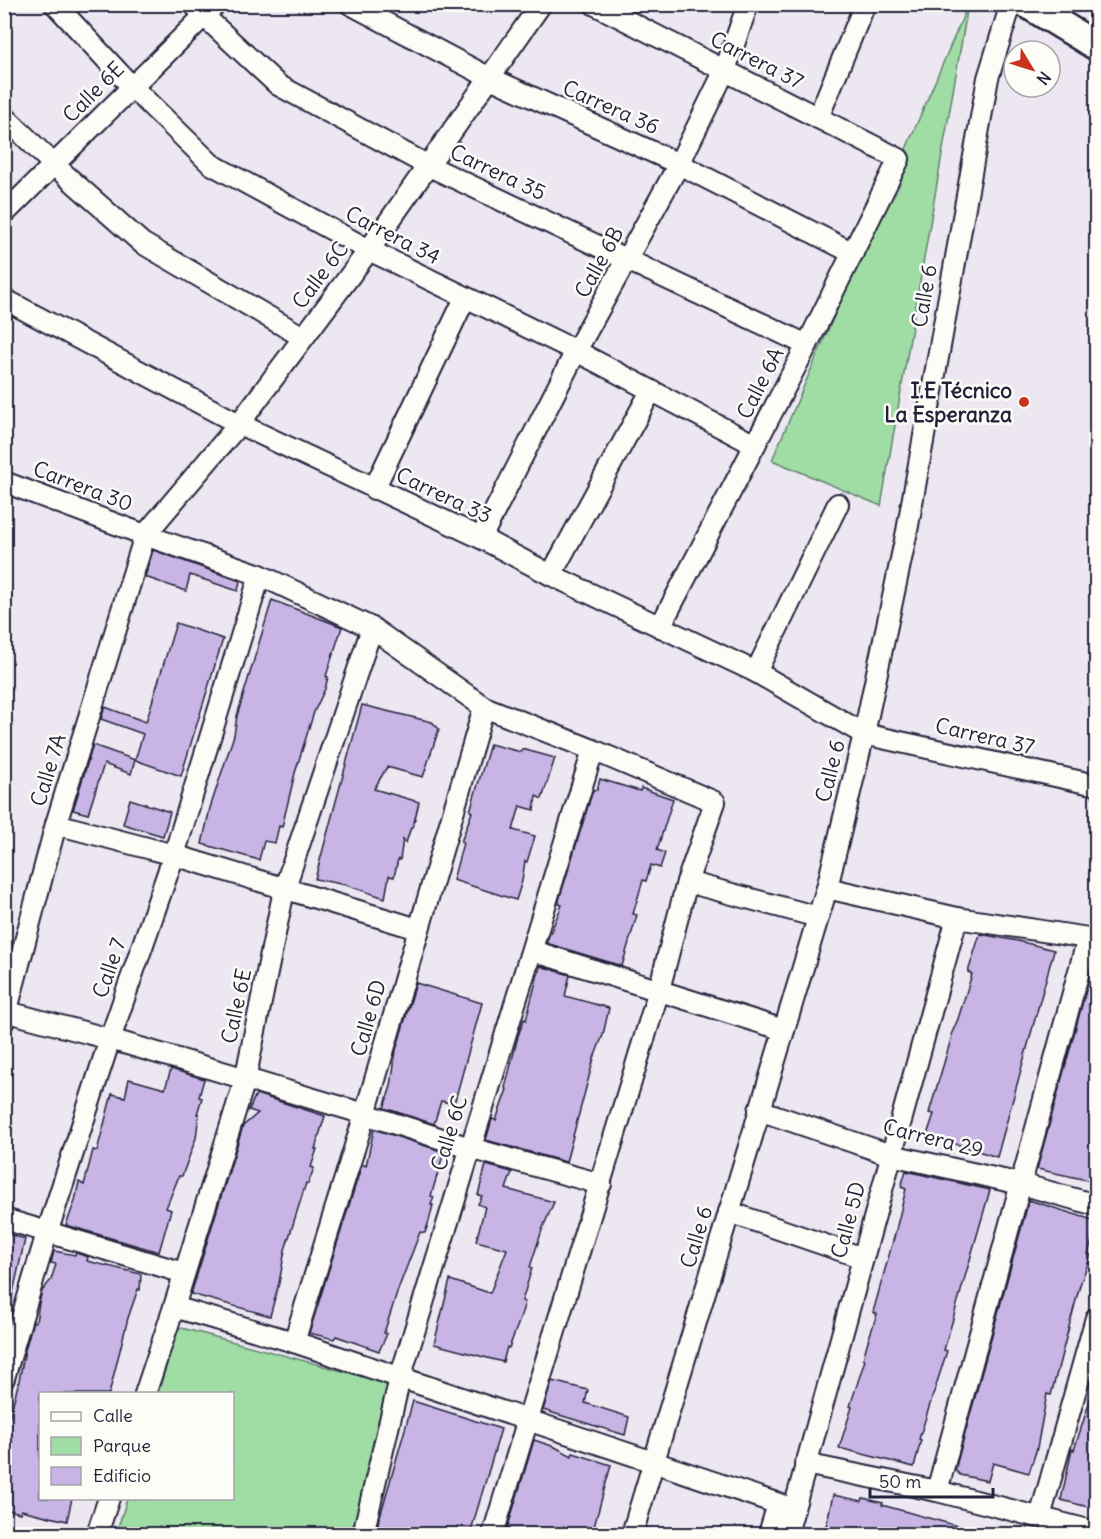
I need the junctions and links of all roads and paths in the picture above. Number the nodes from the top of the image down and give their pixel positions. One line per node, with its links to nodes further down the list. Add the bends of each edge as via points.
1 (55, 4): 13 (street, Carrera 34)
2 (350, 4): 12 (street, Carrera 36)
3 (541, 4): 12 (street, Calle 6C)
4 (594, 4): 11 (street, Carrera 37)
5 (748, 4): 11 (street, Calle 6B)
6 (865, 4): 15 (street)
7 (1011, 4): 43 (street, Calle 6, via 988,78 907,531)
8 (1027, 4): 10 (street)
9 (204, 8): 13 (street, Calle 6E); 19 (street, Carrera 35, via 278,85)
10 (1096, 46)
11 (725, 70): 15 (street, Carrera 37); 17 (street, Calle 6B)
12 (490, 78): 17 (street, Carrera 36); 19 (street, Calle 6C)
13 (132, 87): 18 (street, Calle 6E); 21 (street, Carrera 34, via 211,164)
14 (4, 116): 18 (street)
15 (818, 118): 16 (street, Carrera 37)
16 (899, 159): 22 (street, Calle 6A)
17 (679, 164): 22 (street, Carrera 36); 23 (street, Calle 6B)
18 (54, 165): 20 (street, Calle 6E); 26 (street, via 142,243)
19 (427, 165): 21 (street, Calle 6C); 23 (street, Carrera 35)
20 (4, 214)
21 (369, 250): 24 (street, Carrera 34); 26 (street, Calle 6C)
22 (853, 253): 27 (street, Calle 6A)
23 (628, 260): 27 (street, Carrera 35); 28 (street, Calle 6B)
24 (465, 298): 28 (street, Carrera 34); 33 (street)
25 (4, 299): 30 (street, Carrera 33)
26 (303, 337): 30 (street, Calle 6C)
27 (807, 345): 31 (street, Calle 6A)
28 (576, 351): 29 (street, Carrera 34); 36 (street, Calle 6B)
29 (651, 392): 31 (street, Carrera 34); 38 (street)
30 (239, 424): 33 (street, Carrera 33); 35 (street, Calle 6C)
31 (755, 445): 39 (street, Calle 6A)
32 (4, 482): 35 (street, Carrera 30)
33 (374, 489): 36 (street, Carrera 33)
34 (838, 504): 41 (street)
35 (145, 535): 37 (street, Carrera 30); 46 (street, Calle 7A)
36 (481, 538): 38 (street, Carrera 33)
37 (260, 575): 40 (street, Carrera 30); 47 (street, Calle 7)
38 (551, 575): 39 (street, Carrera 33)
39 (660, 627): 41 (street, Carrera 33)
40 (372, 628): 42 (street, Carrera 30); 50 (street, Calle 6E)
41 (756, 672): 43 (street, Carrera 33)
42 (484, 707): 44 (street, Carrera 30); 53 (street, Calle 6D)
43 (864, 734): 45 (street, Carrera 37); 49 (street, Calle 6)
44 (593, 750): 48 (street, Carrera 30, via 715,802); 55 (street, Calle 6C)
45 (1096, 785)
46 (56, 824): 47 (street); 57 (street, Calle 7A)
47 (174, 855): 50 (street); 59 (street, Calle 7)
48 (687, 882): 51 (street); 56 (street)
49 (827, 888): 51 (street, Calle 6); 52 (street)
50 (284, 890): 53 (street); 60 (street, Calle 6E)
51 (818, 917): 58 (street, Calle 6)
52 (957, 918): 54 (street); 64 (street, Calle 5D)
53 (418, 929): 62 (street, Calle 6D)
54 (1092, 940): 66 (street)
55 (532, 951): 56 (street); 63 (street, Calle 6C)
56 (659, 990): 58 (street); 65 (street)
57 (6, 1017): 59 (street)
58 (784, 1030): 61 (street, Calle 6)
59 (110, 1039): 60 (street); 70 (street, Calle 7)
60 (245, 1080): 62 (street); 72 (street, Calle 6E)
61 (759, 1110): 64 (street, Carrera 29); 68 (street, Calle 6)
62 (365, 1114): 63 (street); 75 (street, Calle 6D)
63 (470, 1148): 65 (street); 77 (street, Calle 6C)
64 (891, 1155): 66 (street, Carrera 29); 71 (street, Calle 5D)
65 (601, 1184): 79 (street)
66 (1021, 1184): 67 (street, Carrera 29); 82 (street)
67 (1096, 1205)
68 (729, 1212): 71 (street); 80 (street, Calle 6)
69 (4, 1219): 70 (street)
70 (47, 1233): 72 (street); 76 (street, Calle 7)
71 (862, 1257): 81 (street, Calle 5D)
72 (184, 1273): 73 (street, Calle 6E)
73 (174, 1307): 75 (street); 78 (street, Calle 6E)
74 (1096, 1318): 85 (street)
75 (294, 1342): 77 (street)
76 (4, 1378)
77 (400, 1378): 79 (street); 88 (street, Calle 6C)
78 (146, 1392)
79 (529, 1421): 80 (street); 89 (street)
80 (654, 1461): 84 (street); 90 (street, Calle 6)
81 (806, 1464): 82 (street); 84 (street, Calle 5D)
82 (937, 1491): 85 (street)
83 (108, 1500): 87 (street)
84 (786, 1506): 91 (street); 92 (street, Calle 5D)
85 (1040, 1517): 86 (street)
86 (1096, 1532)
87 (97, 1534)
88 (363, 1534)
89 (493, 1534)
90 (632, 1534)
91 (769, 1534)
92 (787, 1534)

